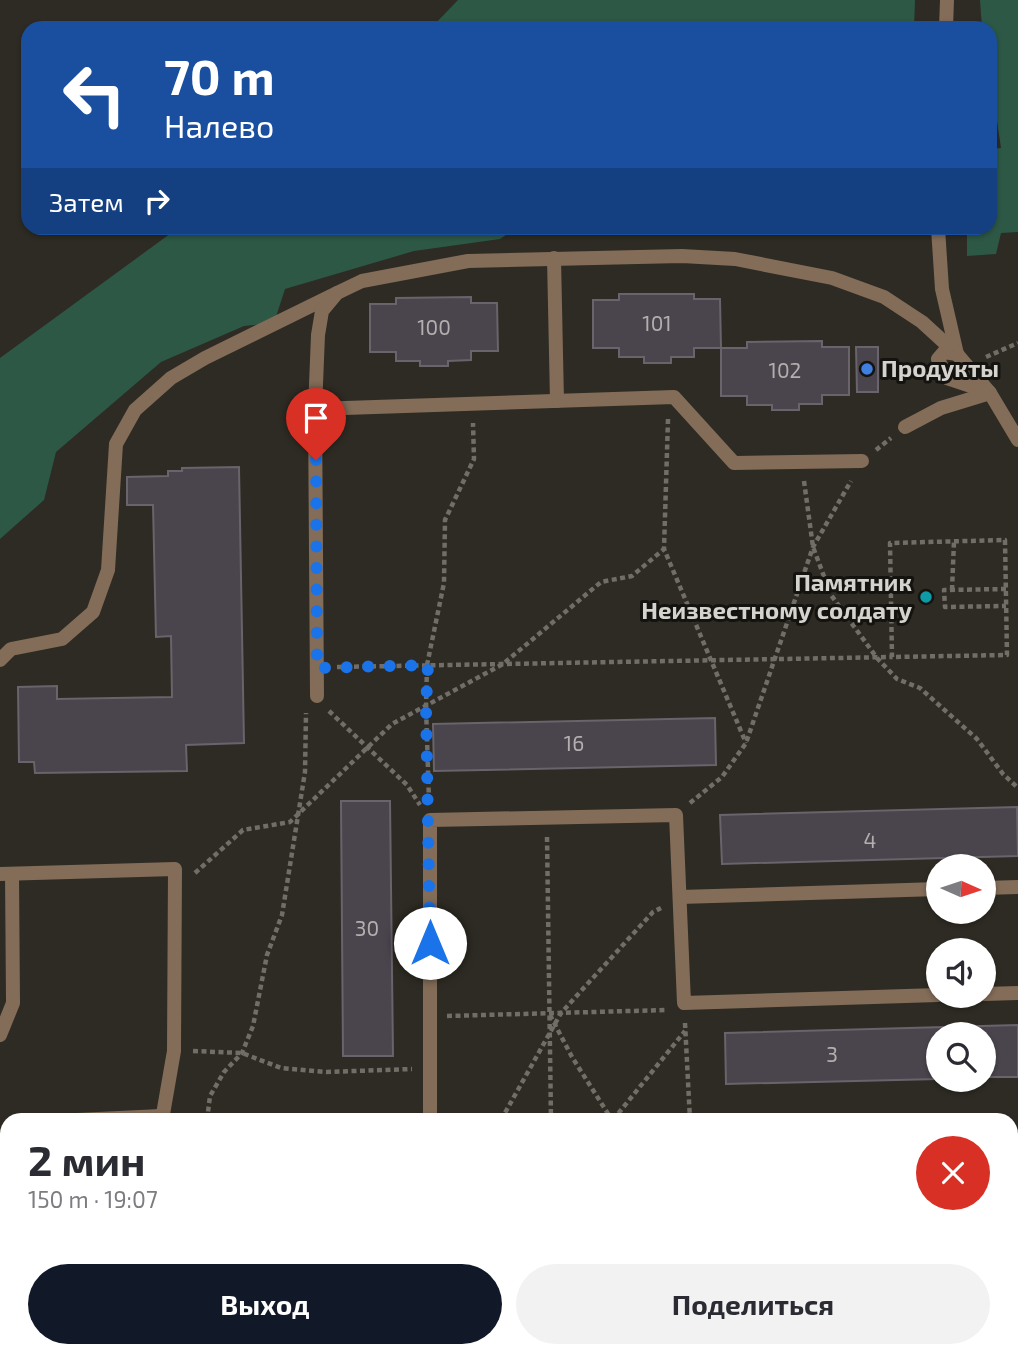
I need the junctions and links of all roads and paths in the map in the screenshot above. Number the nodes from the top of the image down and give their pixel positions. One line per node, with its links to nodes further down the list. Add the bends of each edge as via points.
1 (947, 0): 2 (street)
2 (946, 21)
3 (938, 235): 7 (street, via 942,289)
4 (554, 258): 5 (street, via 433,266 362,281); 7 (street, via 734,259 832,278 884,297 922,322); 10 (street)
5 (337, 293): 12 (street, via 322,311); 25 (street, via 205,358 171,378 135,410 116,444 108,570 93,612 62,639 11,649)
6 (1018, 343): 7 (path)
7 (961, 359): 8 (street); 8 (street, via 944,352 938,359 947,378)
8 (990, 393): 13 (street, via 941,408); 14 (street)
9 (668, 397): 10 (street); 16 (street, via 674,397 734,463); 19 (path)
10 (557, 401): 11 (street)
11 (472, 404): 12 (street); 29 (path, via 474,459 445,520 444,583)
12 (315, 408): 30 (street)
13 (905, 427): 15 (path)
14 (1018, 440)
15 (862, 461): 16 (street); 18 (path)
16 (802, 463): 18 (path)
17 (954, 541): 20 (path, via 1005,540); 21 (path); 24 (path, via 890,542)
18 (813, 547): 23 (path, via 831,594); 26 (path)
19 (664, 549): 27 (path); 28 (path, via 632,576 601,582)
20 (1006, 589): 21 (path); 22 (path)
21 (952, 590): 22 (path, via 944,590 945,607)
22 (1006, 606): 24 (path, via 1007,655)
23 (877, 657): 24 (path); 26 (path); 36 (path, via 897,679 920,688 977,739)
24 (892, 657)
25 (0, 660)
26 (773, 661): 27 (path); 34 (path)
27 (712, 662): 28 (path); 34 (path)
28 (503, 664): 29 (path); 32 (path)
29 (428, 665): 30 (path); 32 (path)
30 (317, 668): 31 (street)
31 (317, 696): 37 (path, via 306,710)
32 (426, 706): 35 (path, via 391,724); 40 (path)
33 (332, 716): 35 (path)
34 (746, 743): 38 (path, via 722,777)
35 (367, 748): 37 (path); 40 (path, via 407,785)
36 (1018, 788)
37 (299, 814): 45 (path, via 290,822 243,830); 59 (path, via 282,915)
38 (676, 814): 39 (street); 46 (street)
39 (547, 818): 40 (street); 51 (path)
40 (430, 820): 53 (street)
41 (6, 874): 45 (street, via 175,869); 56 (street, via 13,1003)
42 (1018, 887): 43 (street)
43 (996, 888)
44 (926, 889): 46 (street)
45 (175, 891): 58 (street)
46 (680, 897): 50 (street); 52 (path, via 653,912)
47 (1018, 993): 48 (street)
48 (996, 994)
49 (926, 996): 50 (street)
50 (684, 1003): 52 (path, via 671,1009); 55 (path)
51 (550, 1013): 52 (path); 53 (path); 54 (path); 57 (path)
52 (561, 1013): 54 (path)
53 (430, 1017): 60 (street)
54 (555, 1025): 57 (path); 66 (path)
55 (686, 1030): 67 (path); 68 (path)
56 (0, 1035)
57 (550, 1037): 64 (path); 65 (path)
58 (174, 1051): 59 (path); 61 (street)
59 (242, 1053): 60 (path, via 281,1068 326,1072); 62 (path, via 224,1072)
60 (430, 1068): 63 (street)
61 (163, 1113)
62 (208, 1113)
63 (430, 1113)
64 (505, 1113)
65 (551, 1113)
66 (607, 1113)
67 (618, 1113)
68 (690, 1113)

